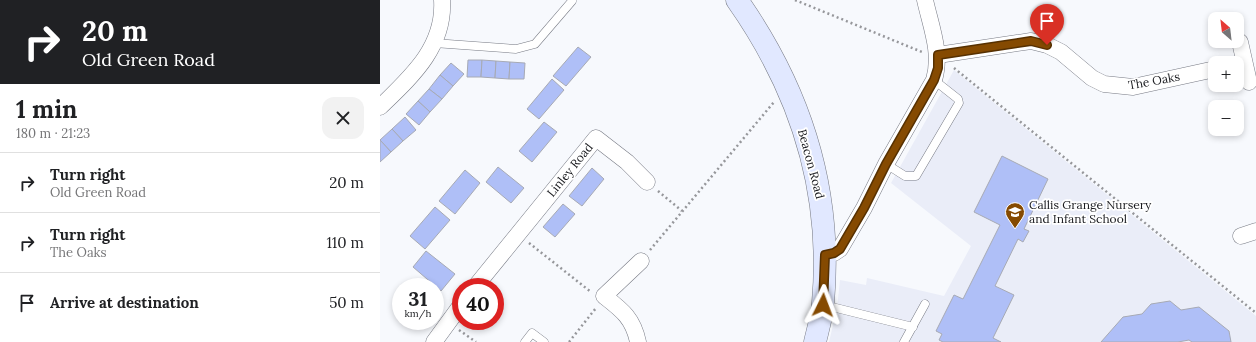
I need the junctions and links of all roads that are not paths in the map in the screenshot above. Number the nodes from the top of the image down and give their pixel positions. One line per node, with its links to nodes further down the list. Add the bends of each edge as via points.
1 (442, 0): 5 (street)
2 (737, 0): 14 (street, Beacon Road, via 758,31 787,86 805,137 818,182 825,226)
3 (924, 0): 6 (street)
4 (572, 1): 5 (lane, via 535,44 516,49)
5 (434, 43): 11 (street, via 420,67)
6 (938, 58): 7 (street, The Oaks, via 1031,41 1062,52 1092,78 1116,86 1133,87); 9 (street)
7 (1208, 70)
8 (1244, 70): 10 (street)
9 (934, 80): 12 (street); 12 (lane, via 958,99 959,103 916,176 905,176)
10 (1249, 82)
11 (380, 107)
12 (886, 164): 14 (street, via 840,249)
13 (647, 182): 16 (street, Linley Road, via 627,162 596,138)
14 (825, 255): 18 (street, Beacon Road)
15 (640, 261): 24 (street, via 603,298 623,310 630,320)
16 (482, 278)
17 (925, 304): 20 (lane)
18 (823, 305): 20 (lane); 25 (street, Beacon Road)
19 (452, 317): 21 (street)
20 (913, 327): 26 (lane)
21 (434, 342)
22 (525, 342): 23 (lane, via 532,333)
23 (544, 342)
24 (638, 342)
25 (815, 342)
26 (904, 342)

